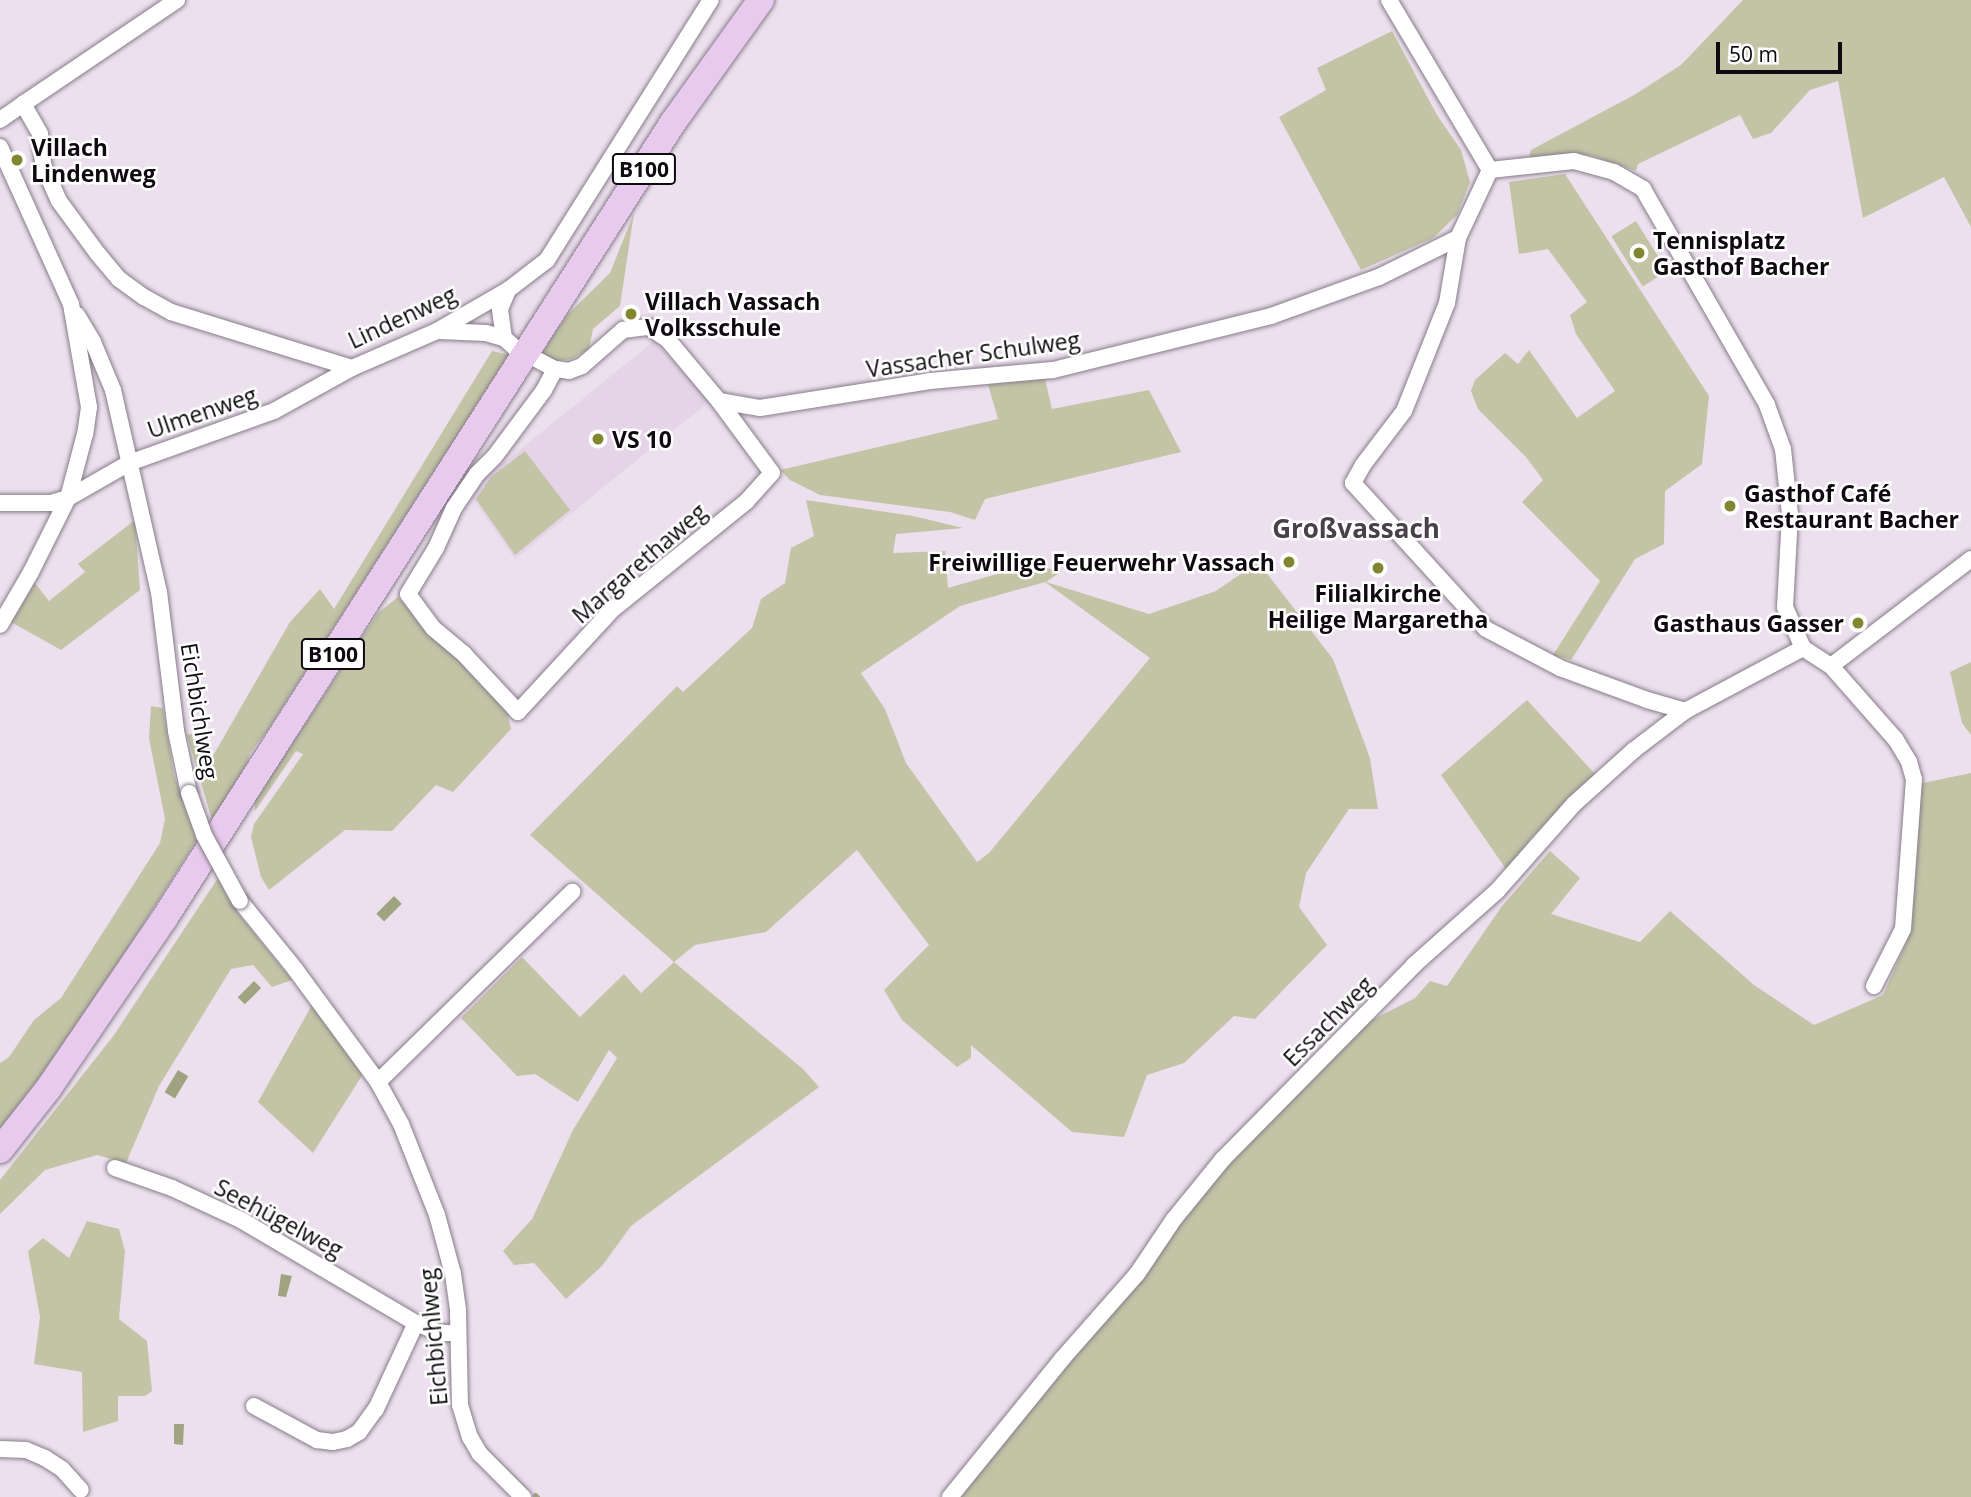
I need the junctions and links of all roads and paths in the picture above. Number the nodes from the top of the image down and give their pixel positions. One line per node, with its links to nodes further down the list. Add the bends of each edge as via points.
1 (177, 0): 7 (street)
2 (710, 0): 12 (street, Lindenweg, via 557,248 534,273)
3 (742, 0): 6 (main road, via 712,42)
4 (761, 0): 6 (main road, B100)
5 (1390, 0): 10 (street)
6 (705, 74): 30 (main road, B100, via 164,919 48,1089)
7 (23, 104): 8 (street); 16 (street, Lindenweg, via 40,134 43,165 59,201 119,279 171,312)
8 (0, 120)
9 (0, 147): 13 (street)
10 (1490, 170): 11 (street); 24 (street, via 1574,161 1614,172 1643,189 1767,405 1783,449 1790,515 1785,607)
11 (1458, 238): 18 (street, Vassacher Schulweg, via 1379,277 1271,316 1053,370 930,381 760,408); 26 (street, via 1447,303 1404,411 1353,483 1486,629 1560,667)
12 (509, 290): 14 (street, Lindenweg); 14 (street, via 500,309 510,343 460,329)
13 (71, 304): 19 (street, Eichbichlweg, via 113,390); 20 (street, via 89,407)
14 (437, 331): 16 (street, Lindenweg)
15 (534, 358): 17 (street)
16 (352, 368): 19 (street, Ulmenweg, via 274,411)
17 (555, 369): 18 (street, via 569,371 582,366 623,330 649,327 668,340); 18 (street, Margarethaweg, via 454,508 408,594 433,628 464,653 518,712 612,610 747,501 772,474)
18 (719, 401)
19 (129, 463): 20 (street, Ulmenweg); 29 (street, Eichbichlweg, bridge, via 159,592 176,731 189,793 214,855 240,901)
20 (68, 498): 21 (street, via 51,503); 23 (street)
21 (0, 503)
22 (1971, 559): 25 (street)
23 (0, 625)
24 (1803, 649): 25 (street); 26 (street, Essachweg)
25 (1831, 666): 28 (street, via 1896,740 1914,779 1903,929)
26 (1685, 711): 38 (street, Essachweg, via 1574,804 1497,891 1414,965 1223,1159 1137,1274)
27 (572, 892): 29 (street)
28 (1874, 986)
29 (378, 1082): 33 (street, Eichbichlweg, via 416,1157 438,1215 453,1274)
30 (0, 1150)
31 (115, 1168): 32 (street, Seehügelweg, via 241,1220)
32 (416, 1323): 33 (street, Seehügelweg, via 440,1333); 34 (street, via 376,1409 359,1432 347,1439 333,1443 317,1440)
33 (458, 1333): 37 (street, Eichbichlweg, via 460,1405 470,1437 480,1454)
34 (254, 1406)
35 (0, 1449): 36 (street, via 26,1450 45,1458)
36 (81, 1490)
37 (523, 1497)
38 (950, 1497)

